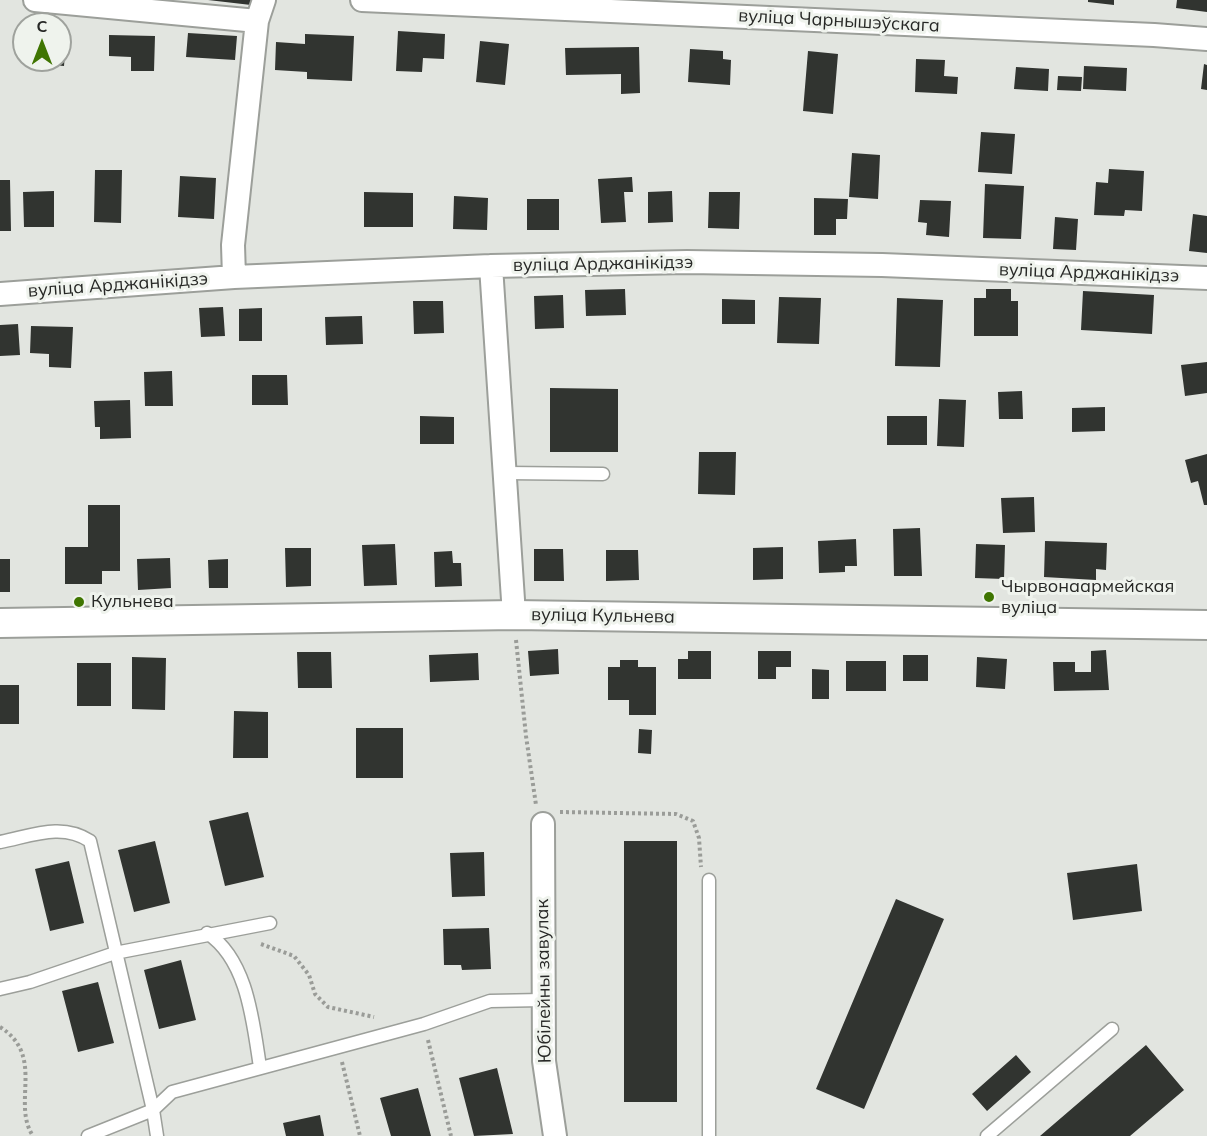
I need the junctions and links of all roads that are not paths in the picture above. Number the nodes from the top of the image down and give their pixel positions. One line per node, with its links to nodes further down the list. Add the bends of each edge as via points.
1 (35, 0): 3 (street)
2 (362, 0): 4 (street, вуліца Чарнышэўскага)
3 (260, 10): 6 (street, via 233,245)
4 (1207, 39)
5 (491, 266): 6 (street, вуліца Арджанікідзэ); 7 (street, вуліца Арджанікідзэ, via 687,262 882,265); 9 (street)
6 (234, 277): 8 (street, вуліца Арджанікідзэ)
7 (1207, 278)
8 (0, 294)
9 (506, 473): 10 (lane); 12 (street)
10 (603, 474)
11 (0, 623): 12 (street, вуліца Кульнева)
12 (514, 624): 13 (street, вуліца Кульнева)
13 (1207, 625)
14 (540, 818): 21 (street, Юбілейны завулак)
15 (0, 843): 19 (lane, via 60,830 76,832 90,841)
16 (710, 880): 28 (lane)
17 (270, 923): 18 (lane)
18 (207, 933): 19 (lane); 23 (lane, via 221,943 252,1011)
19 (115, 953): 20 (lane); 24 (lane)
20 (0, 989)
21 (542, 1000): 23 (lane, via 490,1001 424,1024); 27 (street, Юбілейны завулак, via 544,1061)
22 (1112, 1029): 29 (lane)
23 (260, 1068): 24 (lane, via 172,1092)
24 (153, 1110): 25 (lane); 26 (lane)
25 (88, 1136)
26 (157, 1136)
27 (555, 1136)
28 (710, 1136)
29 (987, 1136)

